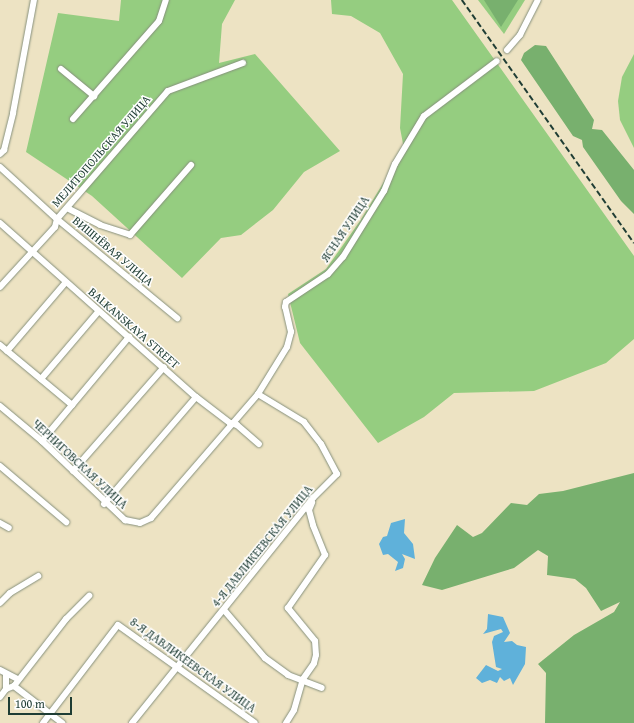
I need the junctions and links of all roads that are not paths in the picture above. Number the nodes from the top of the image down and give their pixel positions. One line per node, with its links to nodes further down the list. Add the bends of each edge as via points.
1 (34, 0): 10 (street, via 13,113 4,150)
2 (166, 0): 8 (street, via 159,21)
3 (538, 0): 4 (street, via 520,35)
4 (507, 50)
5 (497, 61): 26 (street, ЯСНАЯ УЛИЦА, via 431,110 414,131 395,164 384,191 342,257 328,274 286,302 291,332 287,347)
6 (243, 63): 13 (street, МЕЛИТОПОЛЬСКАЯ УЛИЦА, via 168,91)
7 (61, 69): 8 (street)
8 (94, 96): 9 (street)
9 (73, 119)
10 (0, 154)
11 (192, 165): 13 (street, via 130,235 100,225)
12 (0, 167): 14 (street, ВИШНЁВАЯ УЛИЦА)
13 (67, 208): 14 (street, МЕЛИТОПОЛЬСКАЯ УЛИЦА)
14 (57, 219): 16 (street, МЕЛИТОПОЛЬСКАЯ УЛИЦА, via 55,227); 20 (street, ВИШНЁВАЯ УЛИЦА)
15 (0, 223): 16 (street, BALKANSKAYA STREET)
16 (30, 251): 17 (street, BALKANSKAYA STREET); 18 (street, МЕЛИТОПОЛЬСКАЯ УЛИЦА)
17 (66, 283): 19 (street, BALKANSKAYA STREET); 23 (street)
18 (0, 287)
19 (98, 312): 21 (street, BALKANSKAYA STREET); 25 (street)
20 (177, 318)
21 (128, 337): 24 (street, BALKANSKAYA STREET); 28 (street)
22 (0, 345): 23 (street)
23 (7, 351): 25 (street)
24 (164, 368): 27 (street, BALKANSKAYA STREET); 34 (street)
25 (42, 379): 28 (street)
26 (258, 394): 30 (street, ЯСНАЯ УЛИЦА); 35 (street, 4-Я ДАВЛИКЕЕВСКАЯ УЛИЦА, via 304,422 321,444 337,474)
27 (196, 397): 30 (street, BALKANSKAYA STREET); 36 (street)
28 (72, 405): 31 (street)
29 (0, 406): 31 (street, ЧЕРНИГОВСКАЯ УЛИЦА)
30 (230, 423): 32 (street, BALKANSKAYA STREET, via 237,425); 37 (street, ЯСНАЯ УЛИЦА)
31 (42, 441): 34 (street, ЧЕРНИГОВСКАЯ УЛИЦА)
32 (259, 444)
33 (0, 466): 38 (street)
34 (73, 471): 36 (street, ЧЕРНИГОВСКАЯ УЛИЦА)
35 (313, 498): 44 (street, 4-Я ДАВЛИКЕЕВСКАЯ УЛИЦА); 49 (street, via 310,510 325,555 288,608 306,629 316,646 314,663)
36 (104, 504): 37 (street, ЧЕРНИГОВСКАЯ УЛИЦА, via 125,520 140,523)
37 (150, 518)
38 (66, 522)
39 (0, 523): 40 (street)
40 (9, 528)
41 (38, 576): 43 (street, via 10,593)
42 (89, 596): 48 (street, via 66,619)
43 (0, 603)
44 (224, 610): 45 (street, 4-Я ДАВЛИКЕЕВСКАЯ УЛИЦА); 49 (street, via 265,658 288,675)
45 (176, 668): 54 (street, 8-Я ДАВЛИКЕЕВСКАЯ УЛИЦА, via 118,624); 57 (street, 4-Я ДАВЛИКЕЕВСКАЯ УЛИЦА); 58 (street, 8-Я ДАВЛИКЕЕВСКАЯ УЛИЦА)
46 (0, 670): 47 (street)
47 (6, 674): 48 (street); 52 (street)
48 (18, 679): 50 (street)
49 (303, 679): 51 (street); 59 (street, via 294,710)
50 (14, 686): 52 (street); 54 (street)
51 (322, 688)
52 (6, 689): 53 (street)
53 (0, 697)
54 (49, 714): 55 (street); 56 (street)
55 (43, 723)
56 (62, 723)
57 (132, 723)
58 (255, 723)
59 (286, 723)

